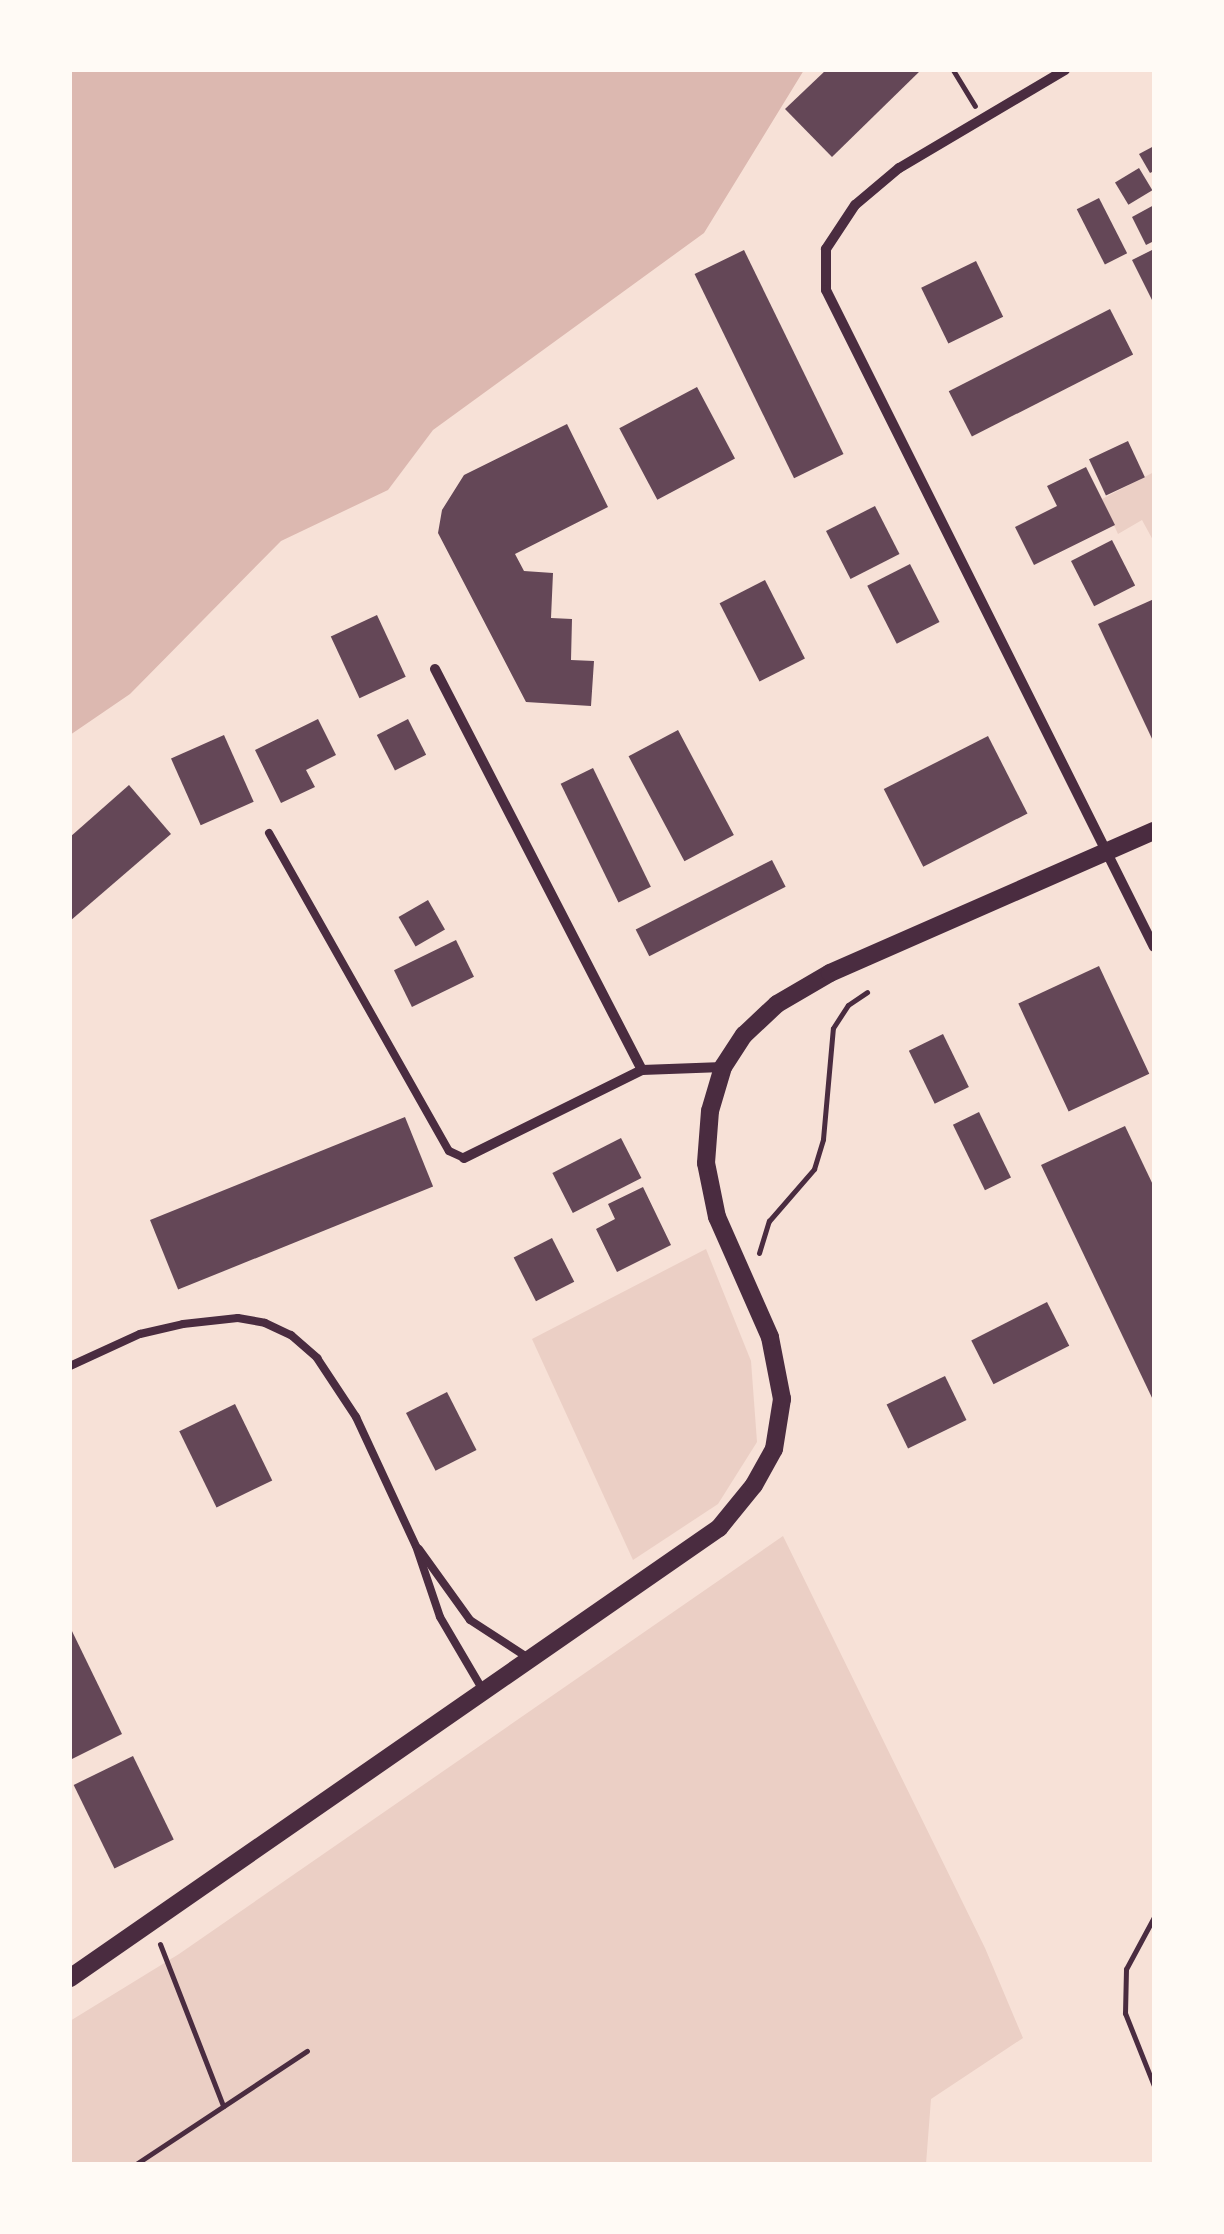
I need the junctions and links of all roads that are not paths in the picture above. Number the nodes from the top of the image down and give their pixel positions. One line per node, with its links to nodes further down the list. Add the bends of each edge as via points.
1 (1065, 70): 5 (street, via 900,168 855,204 826,249 826,290)
2 (435, 669): 8 (street)
3 (1154, 831): 5 (street)
4 (269, 833): 9 (lane, via 448,1151)
5 (1107, 853): 6 (street); 7 (street, via 830,973 777,1004)
6 (1154, 948)
7 (723, 1067): 8 (street); 12 (street, via 710,1111 706,1163 717,1217 770,1337 782,1399 774,1448 719,1528)
8 (642, 1070): 9 (street)
9 (464, 1158)
10 (70, 1366): 11 (lane, via 140,1334 183,1324 238,1318 291,1335 316,1358 356,1417)
11 (416, 1546): 12 (lane, via 470,1620); 13 (lane, via 440,1617)
12 (531, 1660): 13 (street)
13 (484, 1692): 14 (street)
14 (70, 1978)

